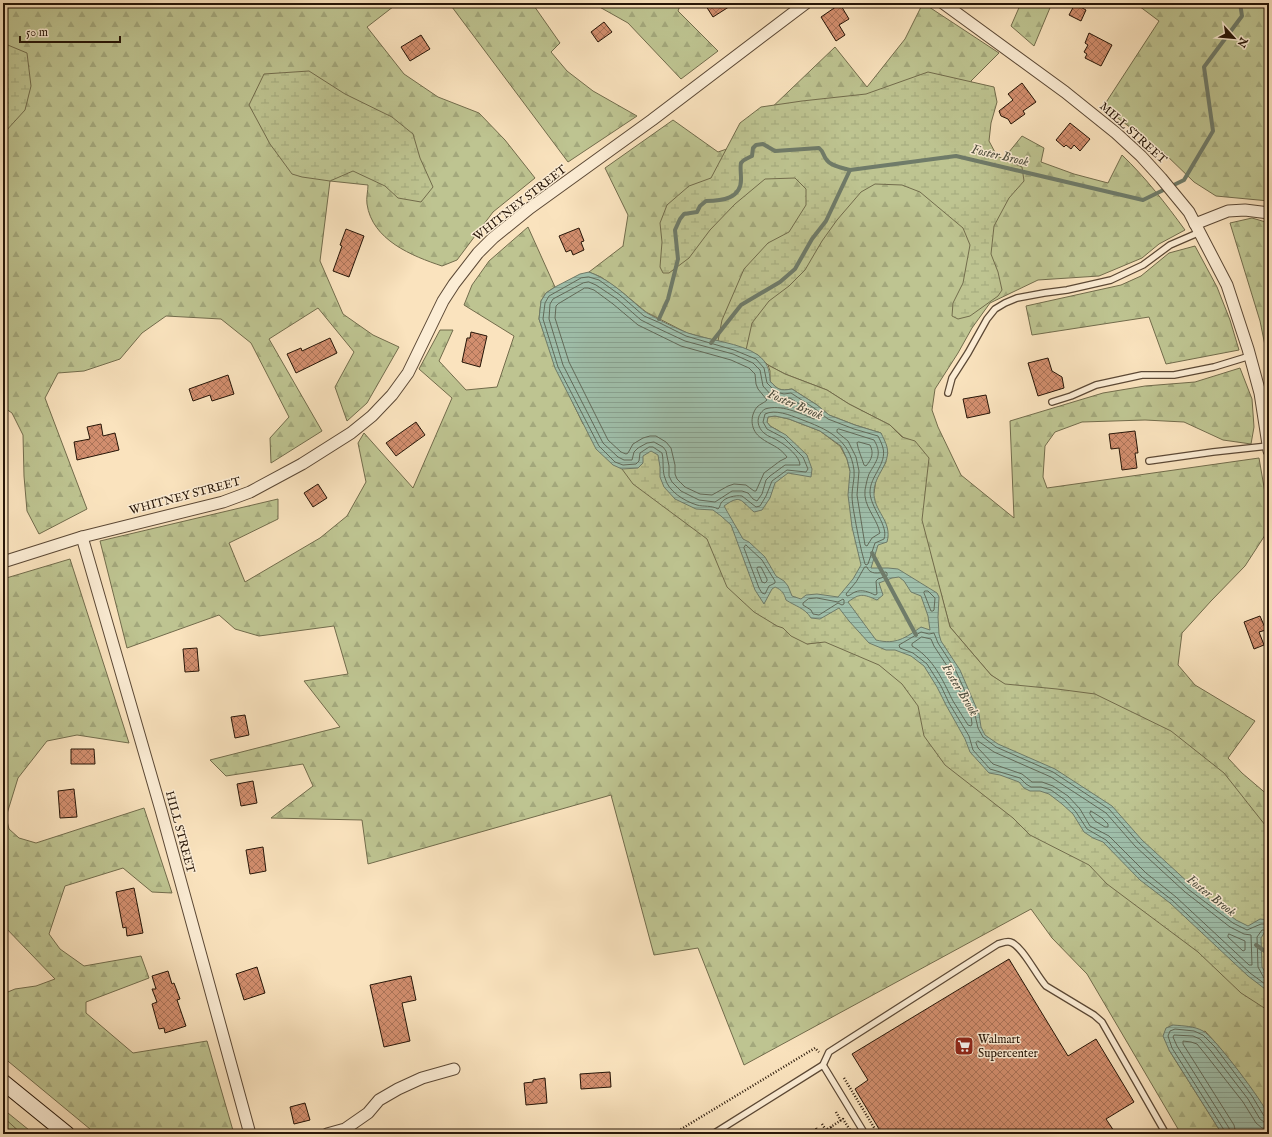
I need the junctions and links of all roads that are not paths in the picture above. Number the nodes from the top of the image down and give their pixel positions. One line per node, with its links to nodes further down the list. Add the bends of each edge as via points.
1 (806, 3): 10 (street, WHITNEY STREET, via 492,238 454,284 408,373 392,395 351,434 250,492 223,502)
2 (943, 3): 4 (street, MILL STREET, via 1071,96 1116,133 1161,178 1189,212)
3 (1269, 213): 4 (street, via 1228,211)
4 (1198, 228): 5 (street, MILL STREET, via 1227,286); 6 (lane, via 1143,265 1110,280 1005,302 987,319 952,378)
5 (1250, 356): 7 (lane, via 1181,374 1142,375 1096,385); 8 (street, MILL STREET, via 1260,393)
6 (948, 393)
7 (1052, 402)
8 (1269, 448): 9 (lane, via 1212,452)
9 (1149, 461)
10 (82, 537): 11 (street, WHITNEY STREET); 16 (street, HILL STREET, via 161,810)
11 (3, 562)
12 (823, 1064): 18 (lane); 19 (lane); 20 (lane, via 829,1052 998,944 1007,941 1020,948 1046,986 1102,1022)
13 (454, 1069): 17 (street, via 398,1088 379,1100 368,1113 345,1129)
14 (3, 1082): 15 (main road)
15 (67, 1134)
16 (250, 1134)
17 (327, 1134)
18 (713, 1134)
19 (865, 1134)
20 (1166, 1134)

